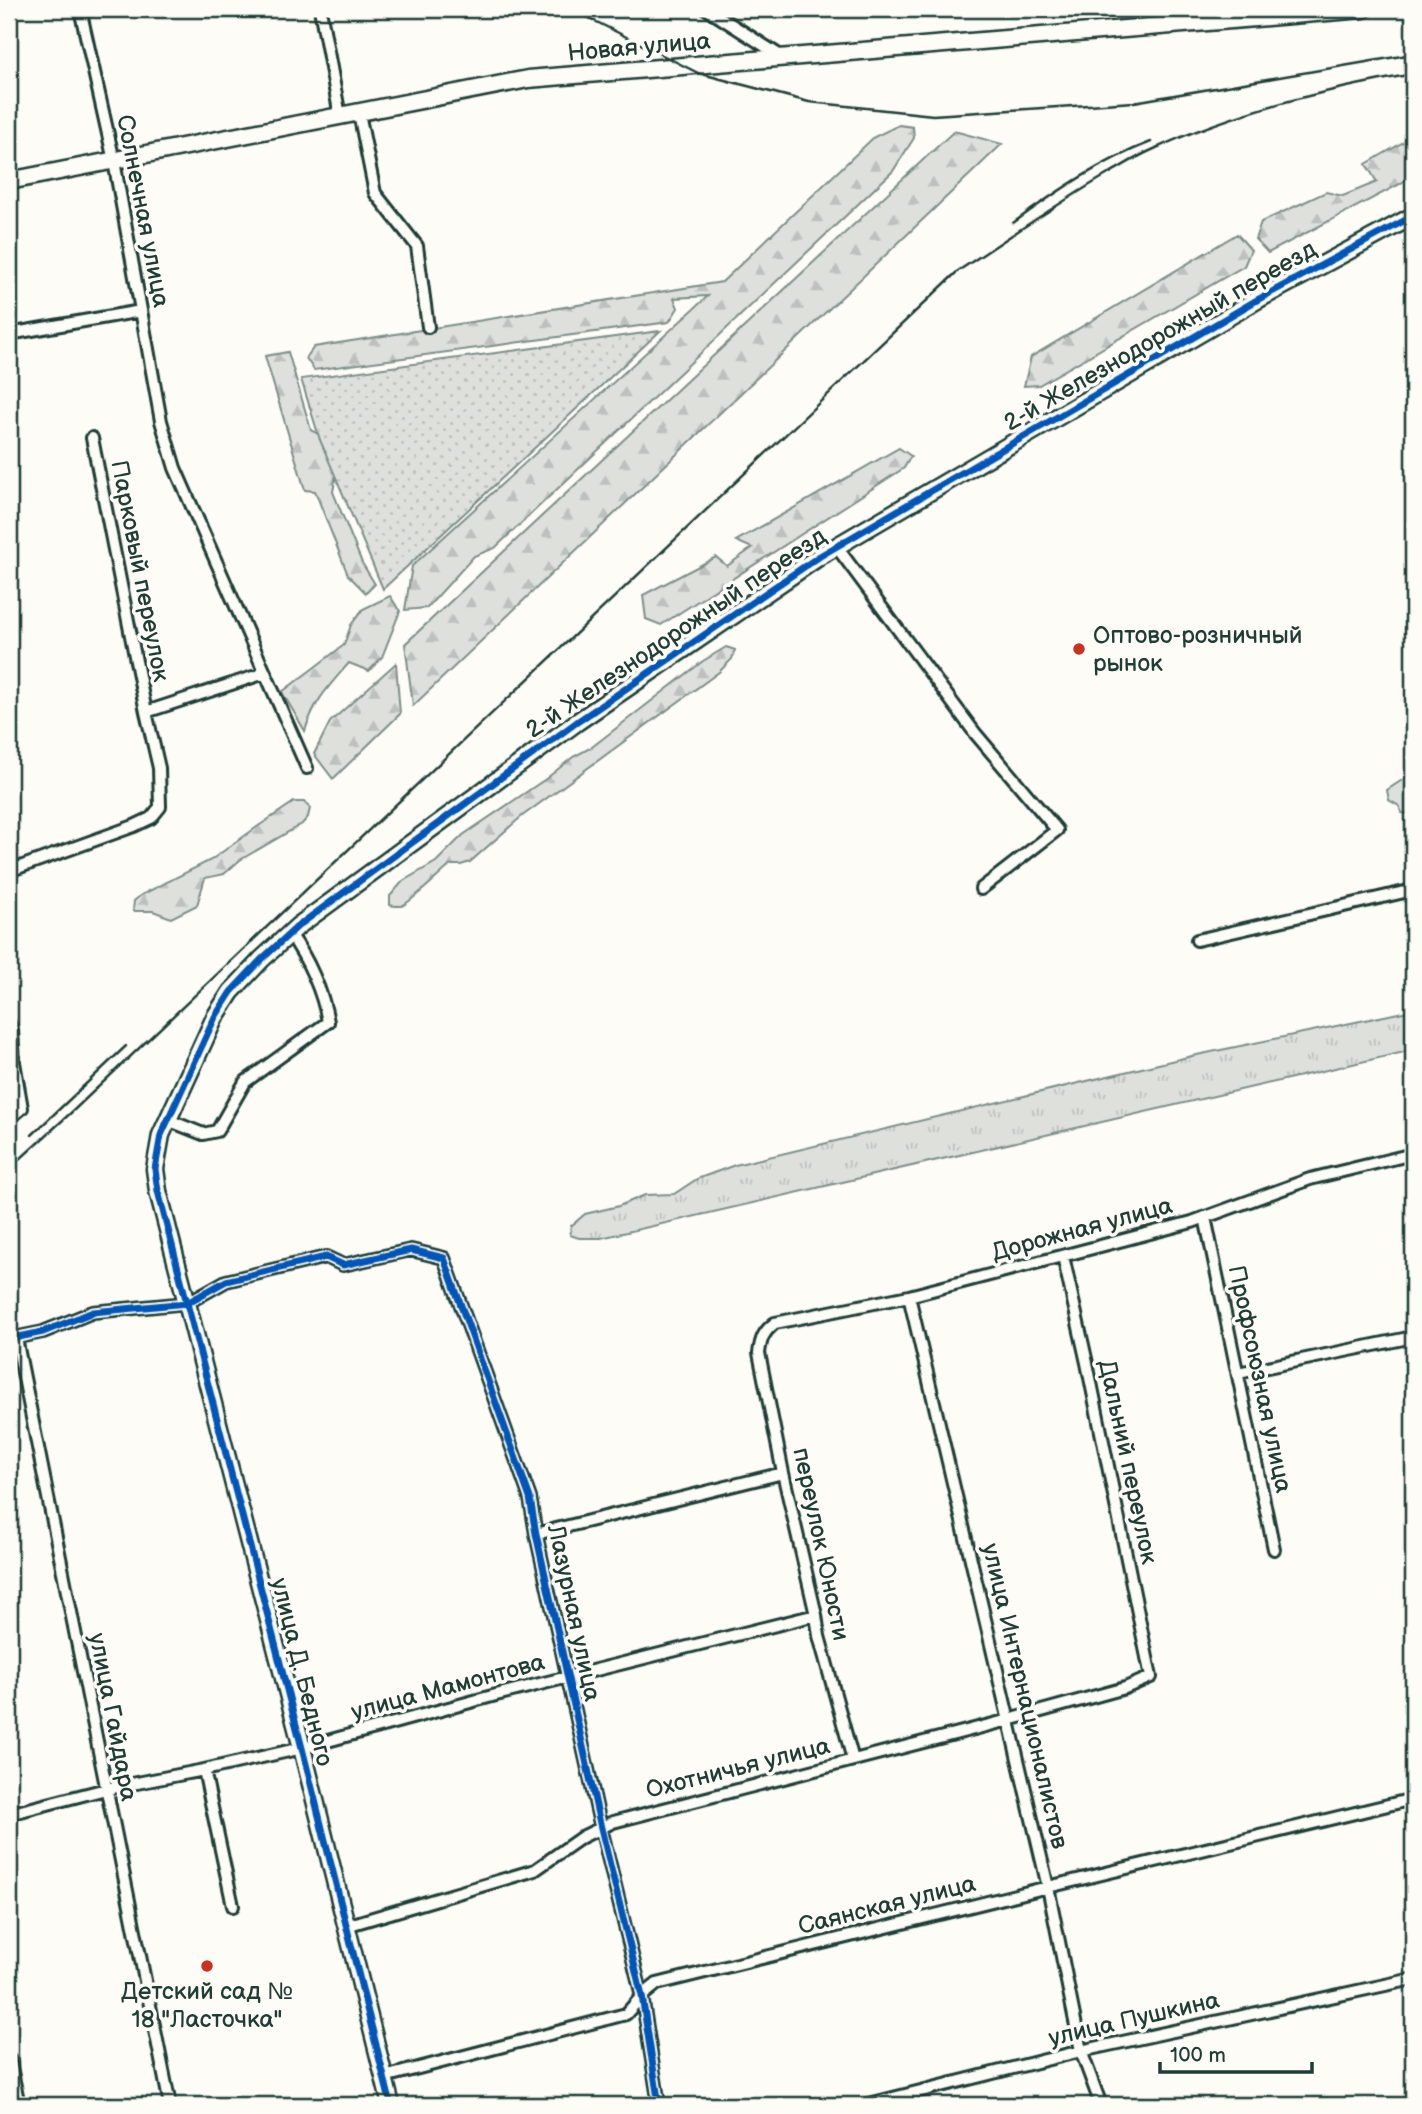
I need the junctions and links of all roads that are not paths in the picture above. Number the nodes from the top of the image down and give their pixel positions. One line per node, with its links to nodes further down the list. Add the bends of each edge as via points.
1 (80, 9): 8 (street, Солнечная улица)
2 (320, 9): 7 (street)
3 (707, 9): 5 (street)
4 (1364, 9): 5 (street, Новая улица)
5 (782, 57): 6 (street, Новая улица, via 528,79)
6 (359, 113): 7 (street, Новая улица); 12 (street, via 375,193 416,246)
7 (340, 116): 8 (street, Новая улица)
8 (114, 161): 9 (street, Новая улица); 11 (street, Солнечная улица)
9 (9, 181)
10 (1413, 216): 15 (street, 2-й Железнодорожный переезд, via 1257,300)
11 (141, 311): 13 (street); 16 (street, Солнечная улица, via 161,421 175,468)
12 (428, 327)
13 (9, 334)
14 (92, 438): 17 (street, Парковый переулок)
15 (836, 546): 20 (street, via 975,733 1057,830); 22 (street, 2-й Железнодорожный переезд, via 577,722)
16 (265, 673): 17 (street, Парковый переулок); 18 (street)
17 (146, 712): 19 (street, Парковый переулок, via 159,768 160,807 151,818)
18 (307, 768)
19 (9, 871)
20 (981, 889)
21 (1413, 890): 23 (street)
22 (290, 934): 26 (street, 2-й Железнодорожный переезд, via 222,1003); 26 (street, via 326,1005 328,1022 245,1082 217,1131 203,1134)
23 (1197, 940)
24 (9, 1023): 25 (street, via 22,1108)
25 (9, 1119)
26 (168, 1120): 29 (street, 2-й Железнодорожный переезд, via 155,1169)
27 (1413, 1154): 28 (street, Дорожная улица, via 1310,1179)
28 (1205, 1217): 30 (street, Дорожная улица); 36 (street, Профсоюзная улица)
29 (174, 1248): 32 (street, улица Д. Бедного)
30 (1063, 1256): 31 (street, Дорожная улица); 42 (street, Дальний переулок)
31 (909, 1296): 33 (street, Дорожная улица, via 775,1323); 43 (street, улица Интернационалистов)
32 (187, 1303): 35 (street, via 93,1312 43,1332); 38 (street, Лазурная улица, via 226,1281 326,1257 343,1265 411,1250 444,1258 530,1498); 44 (street, улица Д. Бедного)
33 (762, 1336): 37 (street, переулок Юности, via 759,1353)
34 (1413, 1337): 36 (street)
35 (13, 1338): 47 (street, улица Гайдара)
36 (1238, 1373): 39 (street, Профсоюзная улица)
37 (783, 1473): 38 (street); 40 (street, переулок Юности)
38 (536, 1534): 41 (street, Лазурная улица)
39 (1274, 1549)
40 (816, 1615): 41 (street, улица Мамонтова); 45 (street, переулок Юности)
41 (568, 1677): 44 (street, улица Мамонтова); 50 (street, Лазурная улица)
42 (1151, 1677): 43 (street, Охотничья улица)
43 (1009, 1720): 45 (street, Охотничья улица); 51 (street, улица Интернационалистов)
44 (302, 1748): 46 (street, улица Мамонтова); 53 (street, улица Д. Бедного)
45 (853, 1760): 50 (street, Охотничья улица)
46 (204, 1770): 47 (street, улица Мамонтова); 52 (street)
47 (106, 1789): 49 (street, улица Мамонтова); 60 (street, улица Гайдара)
48 (1413, 1799): 51 (street, Саянская улица)
49 (9, 1814)
50 (601, 1828): 53 (street, Охотничья улица, via 535,1870); 55 (street, Лазурная улица)
51 (1048, 1887): 55 (street, Саянская улица, via 657,1984); 56 (street, улица Интернационалистов)
52 (233, 1906)
53 (346, 1926): 58 (street, улица Д. Бедного)
54 (1413, 1979): 56 (street, улица Пушкина)
55 (642, 1996): 58 (street, Саянская улица, via 626,2014); 62 (street, Лазурная улица)
56 (1081, 2051): 63 (street, улица Пушкина); 64 (street, улица Интернационалистов)
57 (9, 2058): 59 (street)
58 (384, 2077): 61 (street, улица Д. Бедного)
59 (19, 2105)
60 (170, 2105)
61 (391, 2105)
62 (659, 2105)
63 (864, 2105)
64 (1101, 2105)

